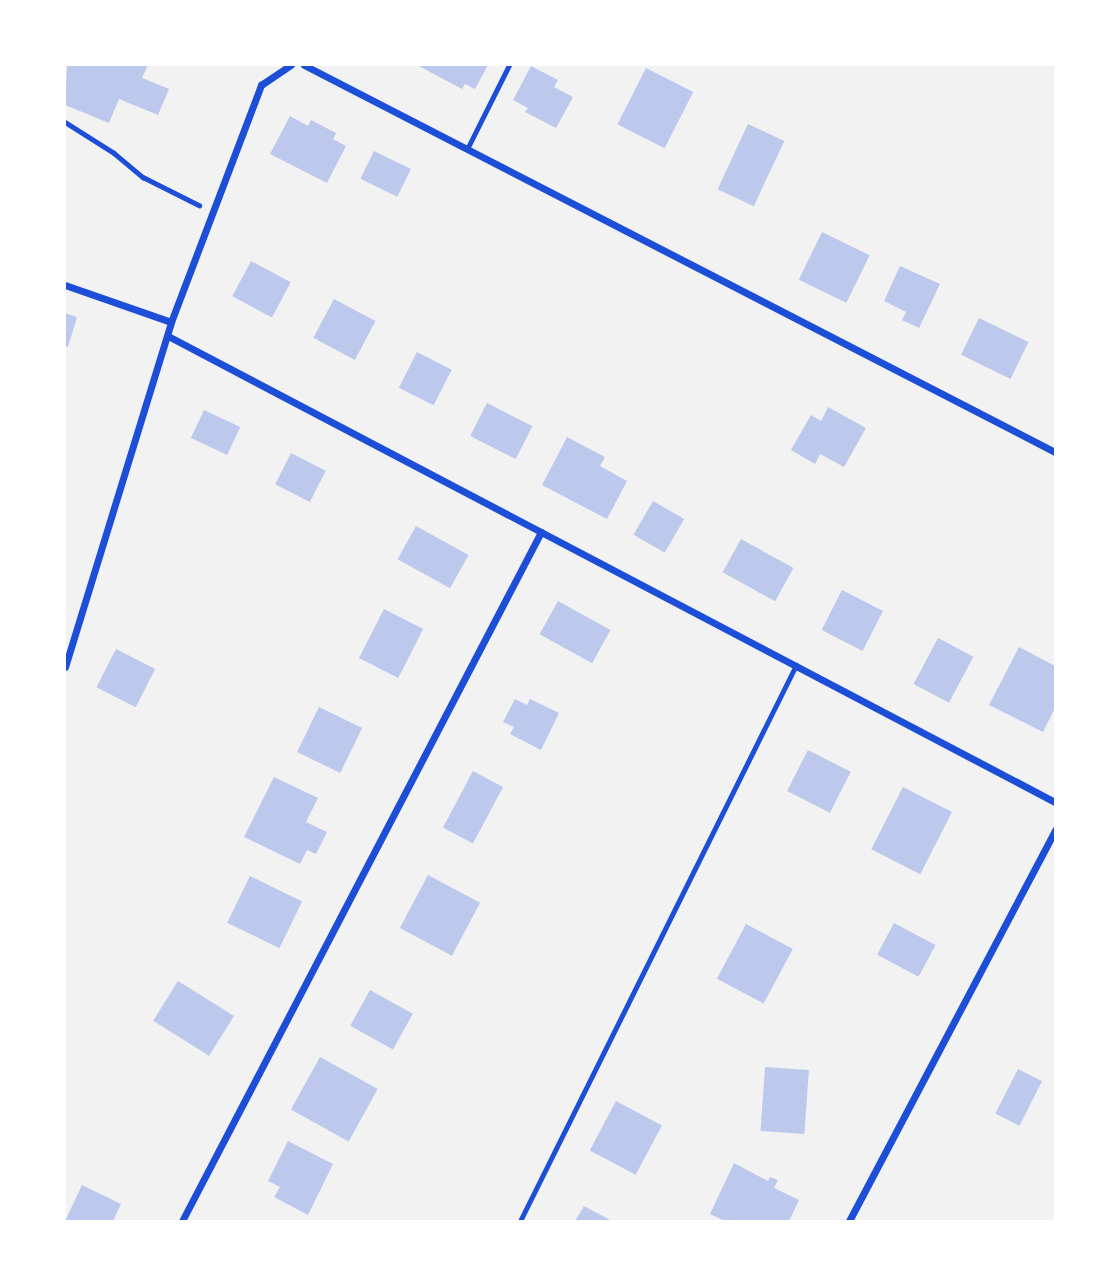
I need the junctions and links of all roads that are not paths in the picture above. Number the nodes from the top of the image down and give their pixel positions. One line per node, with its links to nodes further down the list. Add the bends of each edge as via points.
1 (291, 65): 6 (street, via 261,85)
2 (304, 65): 4 (street)
3 (509, 65): 4 (lane)
4 (467, 149): 8 (street)
5 (65, 285): 6 (street)
6 (171, 322): 7 (street)
7 (169, 336): 9 (street); 11 (street)
8 (1055, 452)
9 (541, 531): 10 (street); 14 (street)
10 (796, 665): 12 (street); 15 (lane)
11 (65, 667)
12 (1055, 802)
13 (1055, 830): 16 (street)
14 (182, 1221)
15 (520, 1221)
16 (849, 1221)

